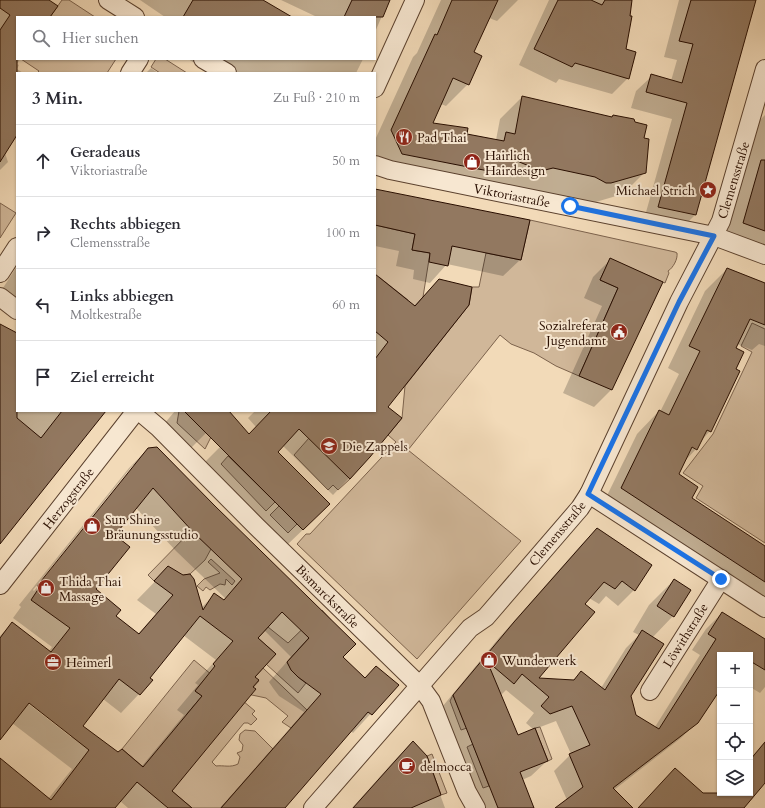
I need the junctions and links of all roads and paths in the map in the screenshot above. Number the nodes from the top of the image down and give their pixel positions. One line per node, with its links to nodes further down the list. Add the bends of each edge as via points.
1 (108, 0): 3 (street)
2 (415, 0): 9 (street)
3 (133, 16)
4 (138, 60): 7 (street)
5 (206, 60): 8 (street)
6 (765, 69): 11 (street, Clemensstraße, via 725,212)
7 (131, 72)
8 (225, 72)
9 (376, 86)
10 (376, 165): 11 (street, Viktoriastraße)
11 (714, 236): 13 (street, Viktoriastraße); 19 (street, Clemensstraße, via 679,302)
12 (16, 249): 14 (street)
13 (765, 255)
14 (0, 273)
15 (0, 297): 16 (street)
16 (16, 309)
17 (137, 412): 21 (street, Herzogstraße)
18 (139, 412): 23 (street, Bismarckstraße, via 159,428)
19 (588, 494): 20 (street); 23 (street, Clemensstraße, via 580,508 486,616 470,628)
20 (721, 579): 22 (street); 24 (street, Löwithstraße)
21 (0, 585)
22 (765, 608)
23 (420, 686): 25 (street, Clemensstraße); 26 (street, Bismarckstraße, via 431,701 467,792)
24 (650, 692)
25 (313, 808)
26 (476, 808)

